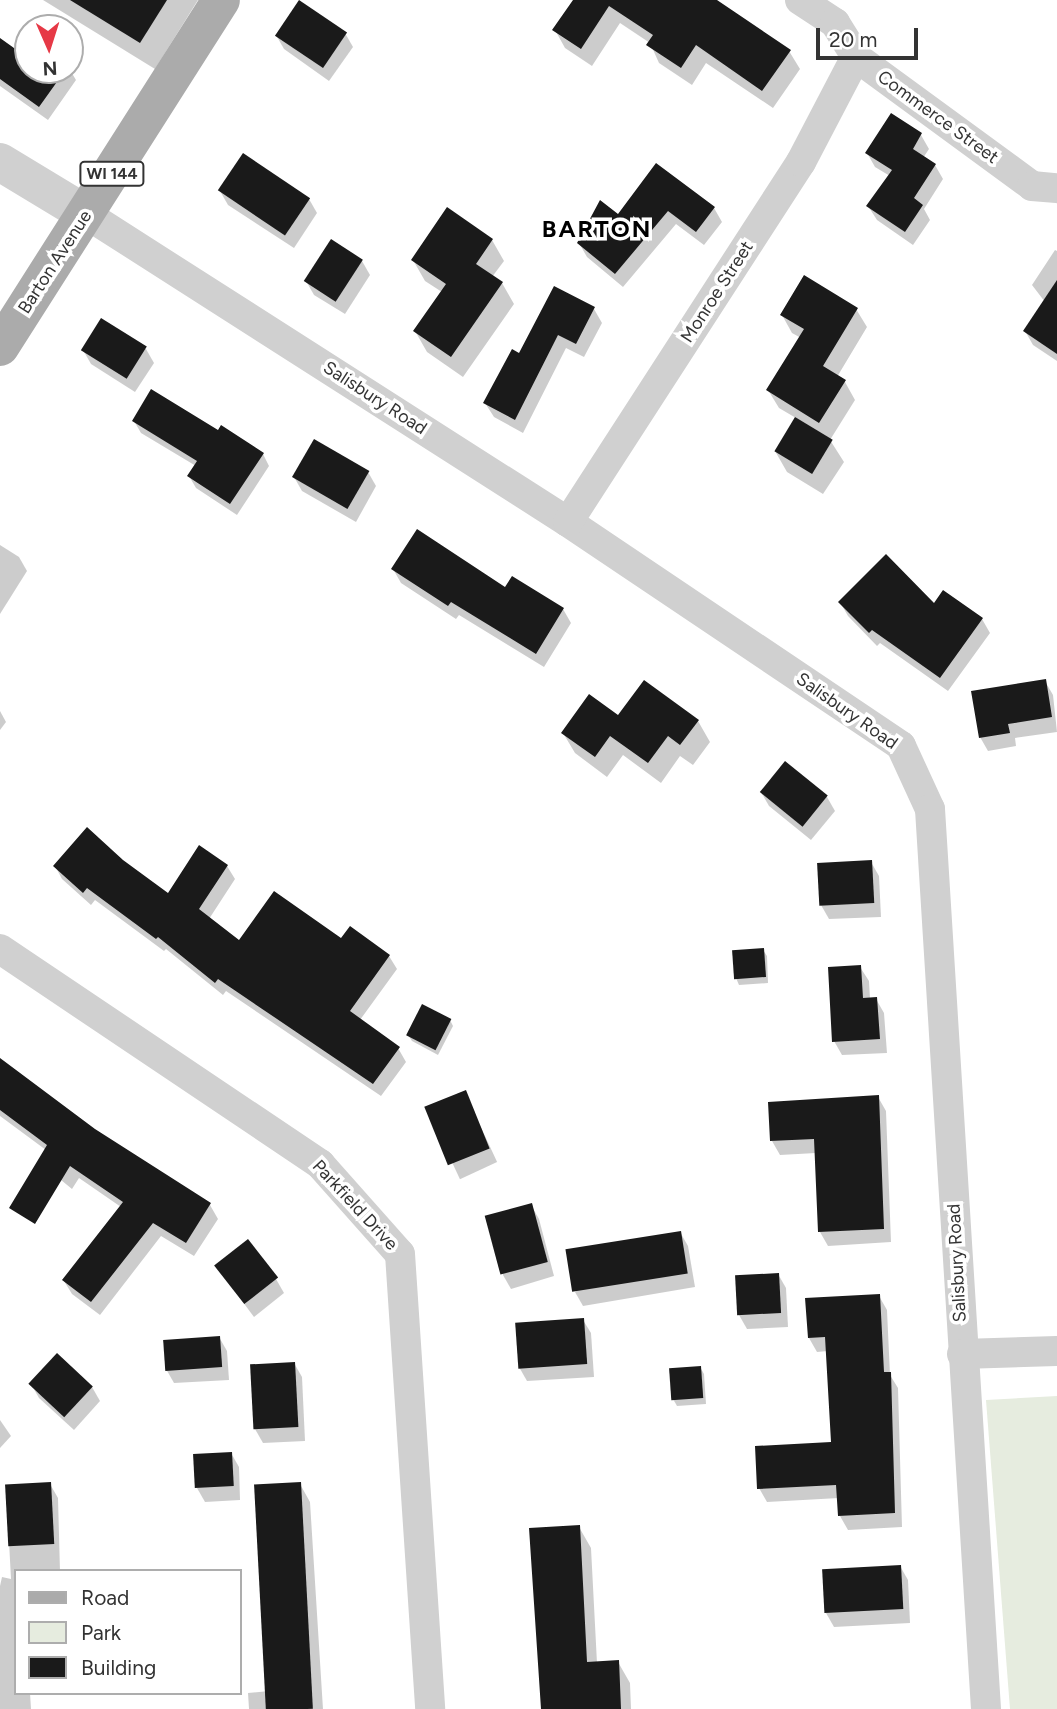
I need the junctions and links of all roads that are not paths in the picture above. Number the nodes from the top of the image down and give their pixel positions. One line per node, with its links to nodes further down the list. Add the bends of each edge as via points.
1 (221, 0): 6 (main road, Barton Avenue / WI 144)
2 (800, 0): 3 (street, Commerce Street, via 835,23)
3 (856, 57): 5 (street, Commerce Street, via 1032,186); 8 (street, Monroe Street, via 801,162)
4 (0, 162): 6 (street)
5 (1057, 188)
6 (86, 214): 7 (main road, Barton Avenue / WI 144); 8 (street, Salisbury Road)
7 (0, 346)
8 (568, 522): 11 (street, Salisbury Road, via 901,746 930,809)
9 (0, 949): 12 (street, Parkfield Drive, via 320,1164 400,1254)
10 (1057, 1351): 11 (street)
11 (962, 1354): 13 (street, Salisbury Road)
12 (430, 1709)
13 (986, 1709)

